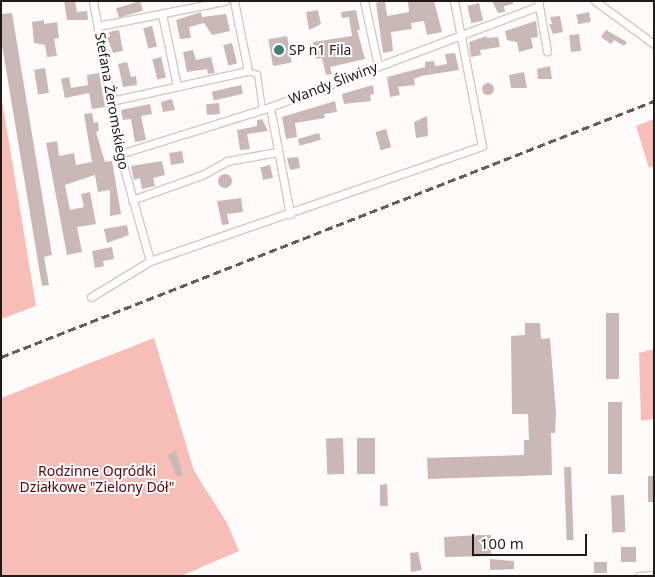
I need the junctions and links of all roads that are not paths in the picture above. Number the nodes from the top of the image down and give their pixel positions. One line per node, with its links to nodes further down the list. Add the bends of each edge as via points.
1 (93, 1): 9 (street, Stefana Żeromskiego)
2 (223, 1): 8 (street)
3 (234, 1): 14 (street)
4 (364, 1): 13 (street)
5 (454, 1): 10 (street)
6 (595, 1): 11 (street)
7 (538, 3): 10 (street, Wandy Śliwiny); 12 (street)
8 (162, 14): 9 (street); 15 (street)
9 (98, 26): 16 (street, Stefana Żeromskiego)
10 (460, 34): 13 (street, Wandy Śliwiny); 22 (street, via 482,146)
11 (654, 44)
12 (547, 51)
13 (378, 66): 17 (street, Wandy Śliwiny)
14 (248, 72): 15 (street); 18 (street, via 257,74)
15 (177, 86): 16 (street)
16 (111, 101): 20 (street, Stefana Żeromskiego)
17 (270, 107): 18 (street, Wandy Śliwiny); 19 (street)
18 (262, 110): 20 (street, Wandy Śliwiny)
19 (277, 152): 21 (street, via 227,161 202,175); 22 (street)
20 (120, 154): 21 (street, Stefana Żeromskiego)
21 (132, 200): 23 (street, Stefana Żeromskiego)
22 (290, 214): 23 (street)
23 (150, 261): 24 (street)
24 (91, 297)
25 (654, 575): 26 (street)
26 (639, 576)

